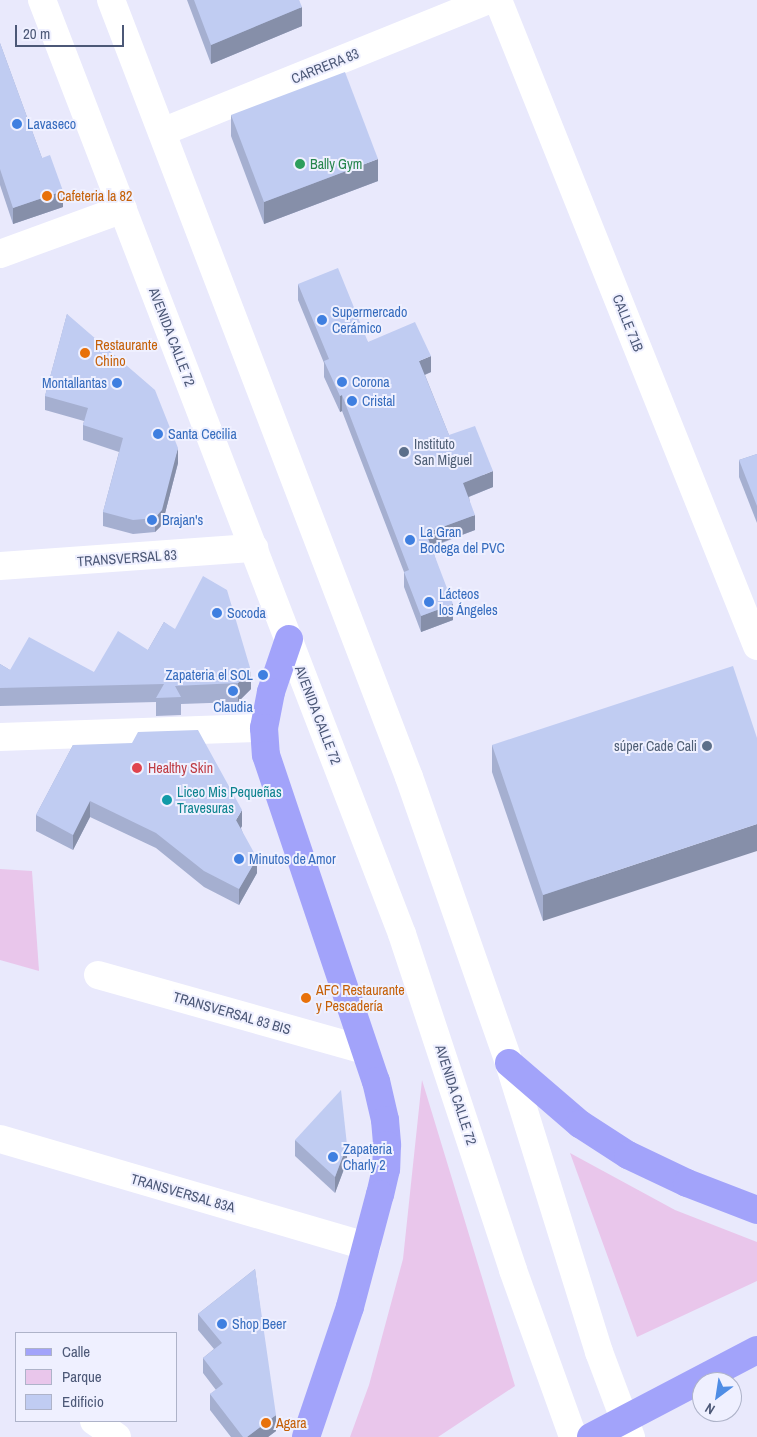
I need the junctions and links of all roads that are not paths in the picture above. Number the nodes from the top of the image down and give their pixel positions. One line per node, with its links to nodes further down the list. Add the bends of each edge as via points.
1 (42, 0): 6 (main road, AVENIDA CALLE 72)
2 (111, 0): 5 (main road)
3 (488, 0): 5 (main road, CARRERA 83)
4 (498, 0): 11 (main road, CALLE 71B)
5 (162, 132): 16 (main road, via 409,777)
6 (123, 209): 7 (main road); 8 (main road, AVENIDA CALLE 72)
7 (0, 254)
8 (254, 548): 9 (main road, TRANSVERSAL 83); 10 (main road, AVENIDA CALLE 72)
9 (0, 566)
10 (289, 639): 12 (main road, via 271,692); 25 (main road, AVENIDA CALLE 72, via 402,934)
11 (757, 646)
12 (264, 728): 13 (main road); 15 (main road, via 266,755 273,779)
13 (0, 736)
14 (98, 975): 15 (main road, TRANSVERSAL 83 BIS)
15 (366, 1050): 19 (main road, via 383,1110 387,1145 386,1168)
16 (509, 1063): 18 (main road, via 580,1124 628,1155 687,1183); 22 (main road, via 599,1352)
17 (0, 1140): 19 (main road, TRANSVERSAL 83A)
18 (757, 1210)
19 (367, 1246): 24 (main road, via 331,1367)
20 (757, 1350): 22 (main road)
21 (95, 1422): 23 (main road)
22 (627, 1428): 26 (main road)
23 (117, 1437)
24 (306, 1437)
25 (573, 1437)
26 (591, 1437)

